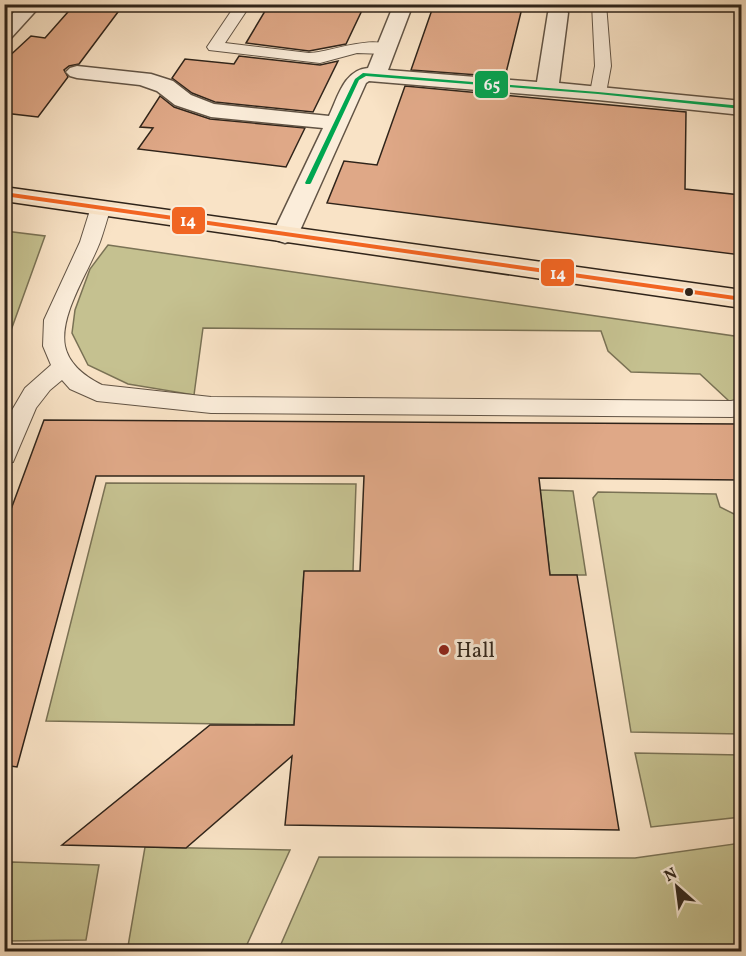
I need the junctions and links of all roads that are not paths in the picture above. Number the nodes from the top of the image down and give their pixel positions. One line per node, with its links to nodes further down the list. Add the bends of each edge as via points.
1 (33, 4): 6 (street)
2 (244, 4): 7 (lane, via 215,47 320,58 356,48)
3 (404, 4): 7 (street)
4 (599, 4): 11 (lane, via 603,66)
5 (558, 13): 10 (street)
6 (4, 34)
7 (385, 49): 9 (street)
8 (76, 72): 13 (street, via 143,79 211,110)
9 (366, 76): 10 (street); 13 (street)
10 (547, 89): 11 (street)
11 (598, 93): 12 (street)
12 (741, 108)
13 (335, 123): 16 (street)
14 (4, 194): 15 (main road)
15 (101, 207): 16 (main road); 18 (lane, via 90,243 55,320 54,346)
16 (285, 235): 17 (main road)
17 (741, 299)
18 (64, 368): 19 (lane, via 78,383 97,393 211,405); 20 (lane, via 52,374 23,407)
19 (741, 407)
20 (4, 455)

